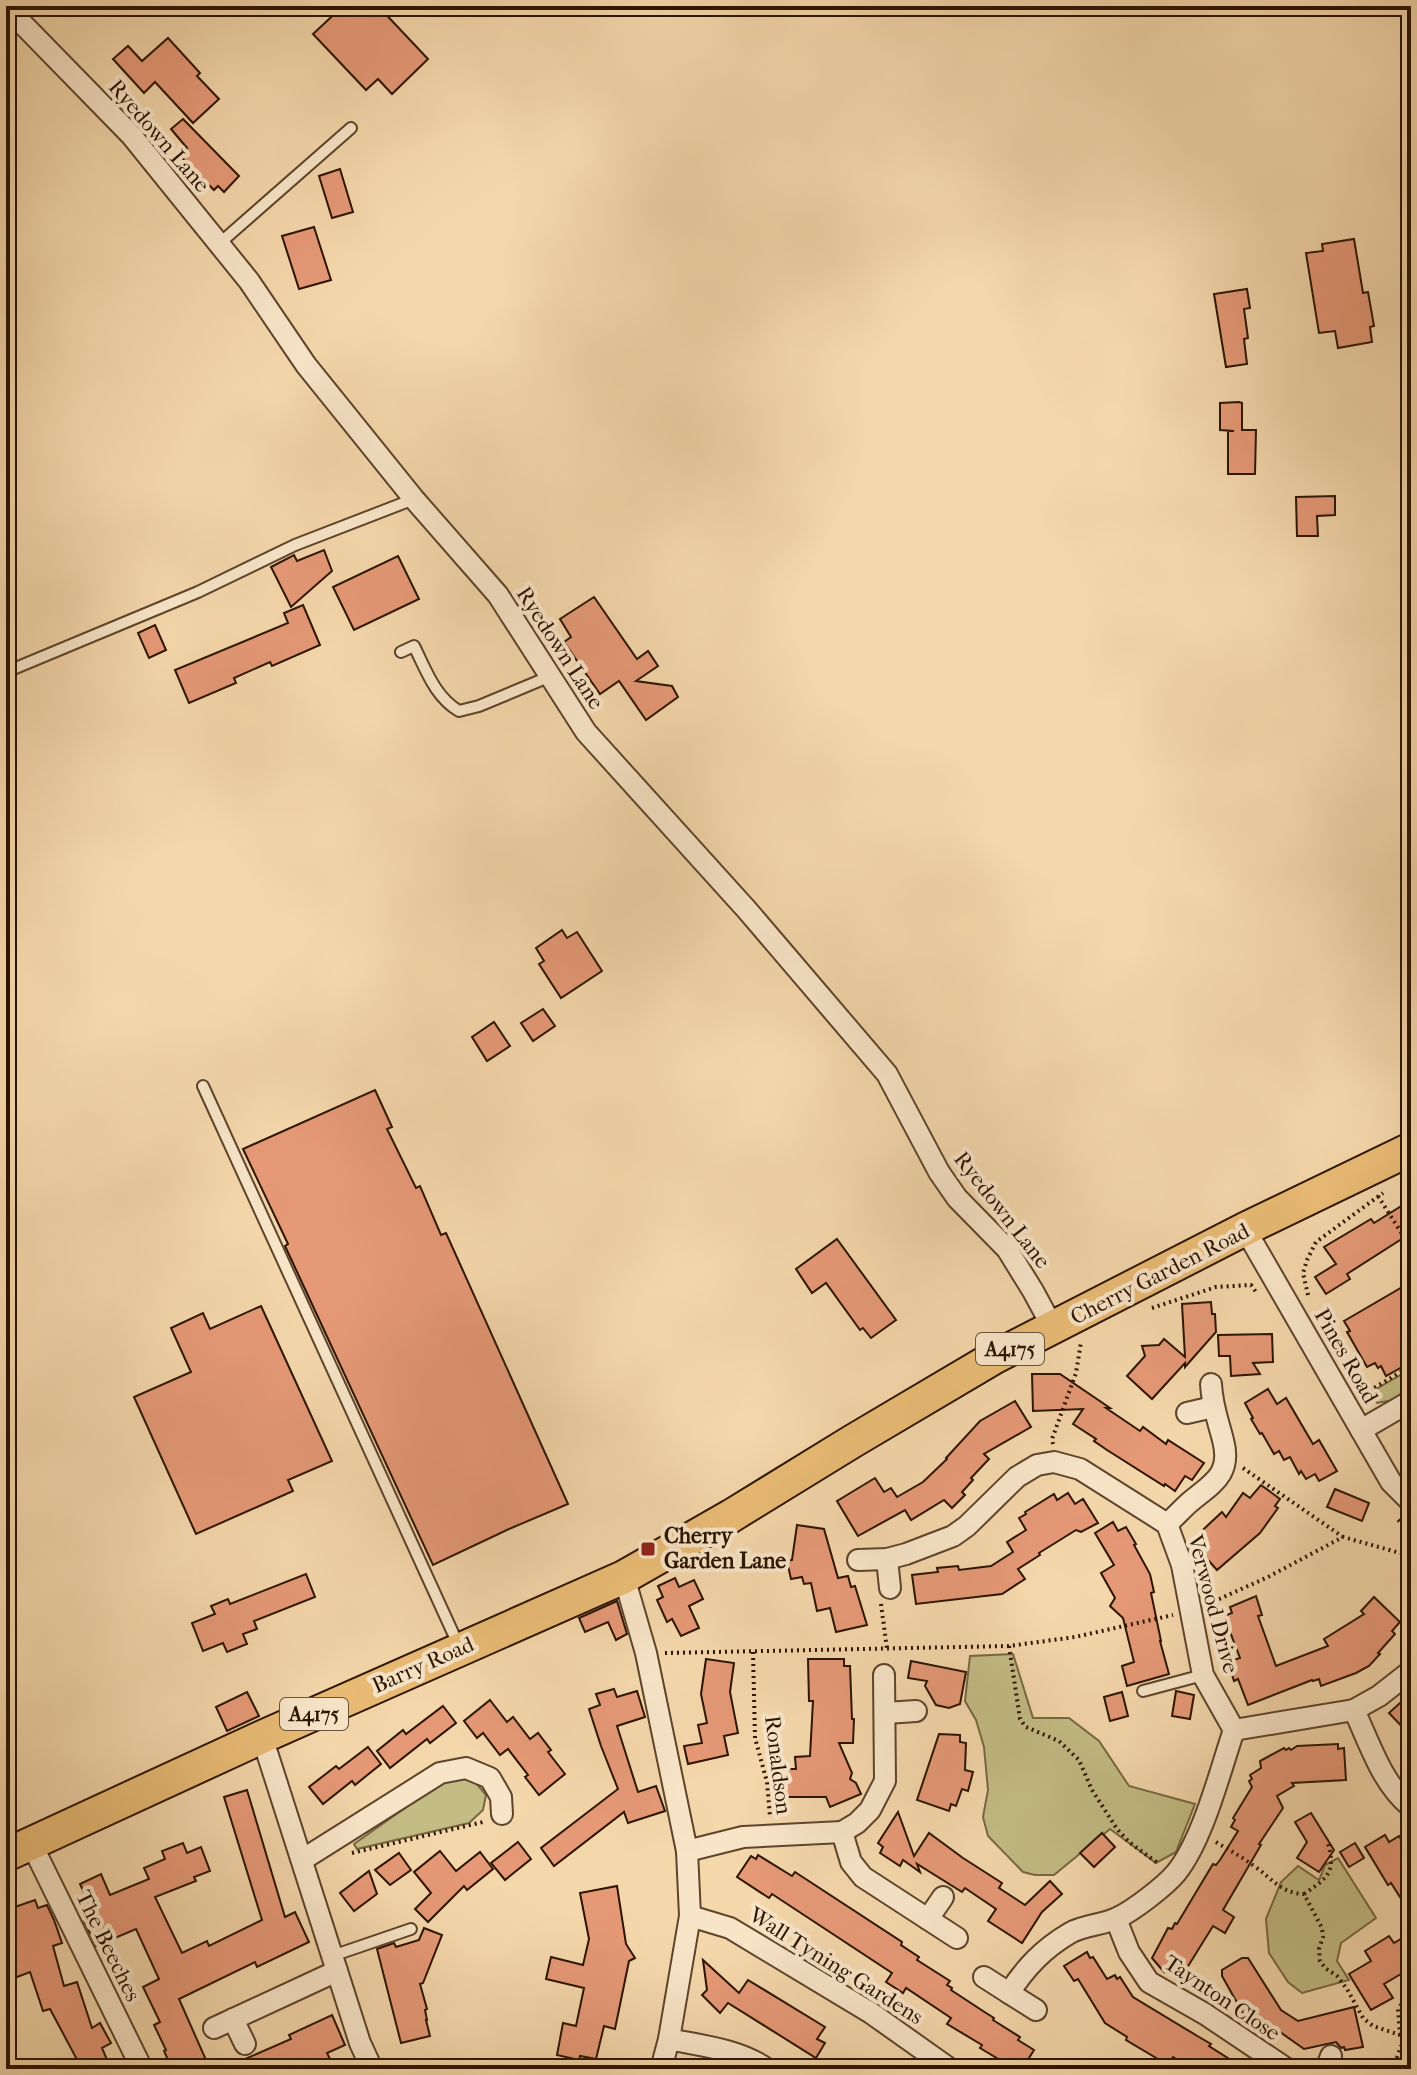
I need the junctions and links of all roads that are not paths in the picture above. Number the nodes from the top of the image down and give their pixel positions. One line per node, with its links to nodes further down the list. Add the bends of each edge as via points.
1 (6, 7): 3 (street, Ryedown Lane, via 131,135)
2 (351, 128): 3 (lane)
3 (220, 243): 4 (street, Ryedown Lane, via 306,365)
4 (414, 499): 6 (lane, via 295,545 198,592); 7 (street, Ryedown Lane, via 498,595)
5 (401, 652): 7 (lane, via 414,646 439,694 459,711)
6 (6, 672)
7 (551, 676): 11 (street, Ryedown Lane, via 586,732 887,1074 957,1198 1007,1249 1033,1291)
8 (203, 1086): 23 (lane)
9 (1411, 1149): 10 (main road, Cherry Garden Road / A4175, via 1377,1186)
10 (1245, 1229): 11 (main road, Cherry Garden Road / A4175); 16 (street, Pines Road)
11 (1066, 1328): 21 (main road, Cherry Garden Road / A4175, via 995,1357)
12 (1211, 1384): 14 (street)
13 (1411, 1401): 16 (street)
14 (1213, 1407): 15 (street); 18 (street, via 1226,1462 1214,1483)
15 (1187, 1413)
16 (1361, 1430): 17 (street, Pines Road, via 1391,1482)
17 (1411, 1502)
18 (1167, 1524): 19 (street, Verwood Drive, via 1080,1469 1054,1462 1017,1477 953,1536); 26 (street, Verwood Drive, via 1182,1565)
19 (887, 1559): 20 (street); 22 (street)
20 (858, 1560)
21 (624, 1577): 23 (main road, Barry Road / A4175); 37 (street, via 646,1653)
22 (890, 1588)
23 (461, 1649): 32 (main road, Barry Road / A4175)
24 (1411, 1671): 28 (street)
25 (884, 1675): 30 (street)
26 (1203, 1675): 27 (lane); 31 (street, Verwood Drive)
27 (1143, 1691)
28 (1354, 1710): 31 (street); 33 (street, via 1397,1796)
29 (916, 1711): 30 (street)
30 (886, 1713): 35 (street, via 885,1781 870,1810)
31 (1234, 1730): 42 (street, via 1187,1857 1174,1875)
32 (262, 1737): 36 (main road, Barry Road / A4175); 38 (street)
33 (1411, 1807)
34 (502, 1814): 38 (street, via 501,1797 490,1778 466,1768 440,1773)
35 (842, 1832): 37 (street, via 743,1837); 41 (street, via 851,1862 863,1877)
36 (19, 1850): 53 (street, The Beeches)
37 (687, 1851): 40 (street)
38 (302, 1860): 45 (street)
39 (943, 1897): 41 (street)
40 (690, 1916): 51 (street); 57 (street, Wall Tyning Gardens, via 730,1928 871,2013)
41 (928, 1919): 44 (street)
42 (1116, 1919): 47 (street, via 1073,1931 1039,1955); 58 (street, Taynton Close, via 1149,1982)
43 (411, 1929): 45 (lane)
44 (957, 1938)
45 (334, 1964): 49 (street); 54 (street)
46 (984, 1977): 47 (street)
47 (1009, 1993): 48 (street)
48 (1036, 2010)
49 (233, 2019): 50 (street); 52 (street)
50 (214, 2028)
51 (669, 2039): 55 (street); 56 (street, via 723,2049)
52 (245, 2044)
53 (142, 2069)
54 (372, 2069)
55 (661, 2069)
56 (767, 2069)
57 (950, 2069)
58 (1287, 2069)

